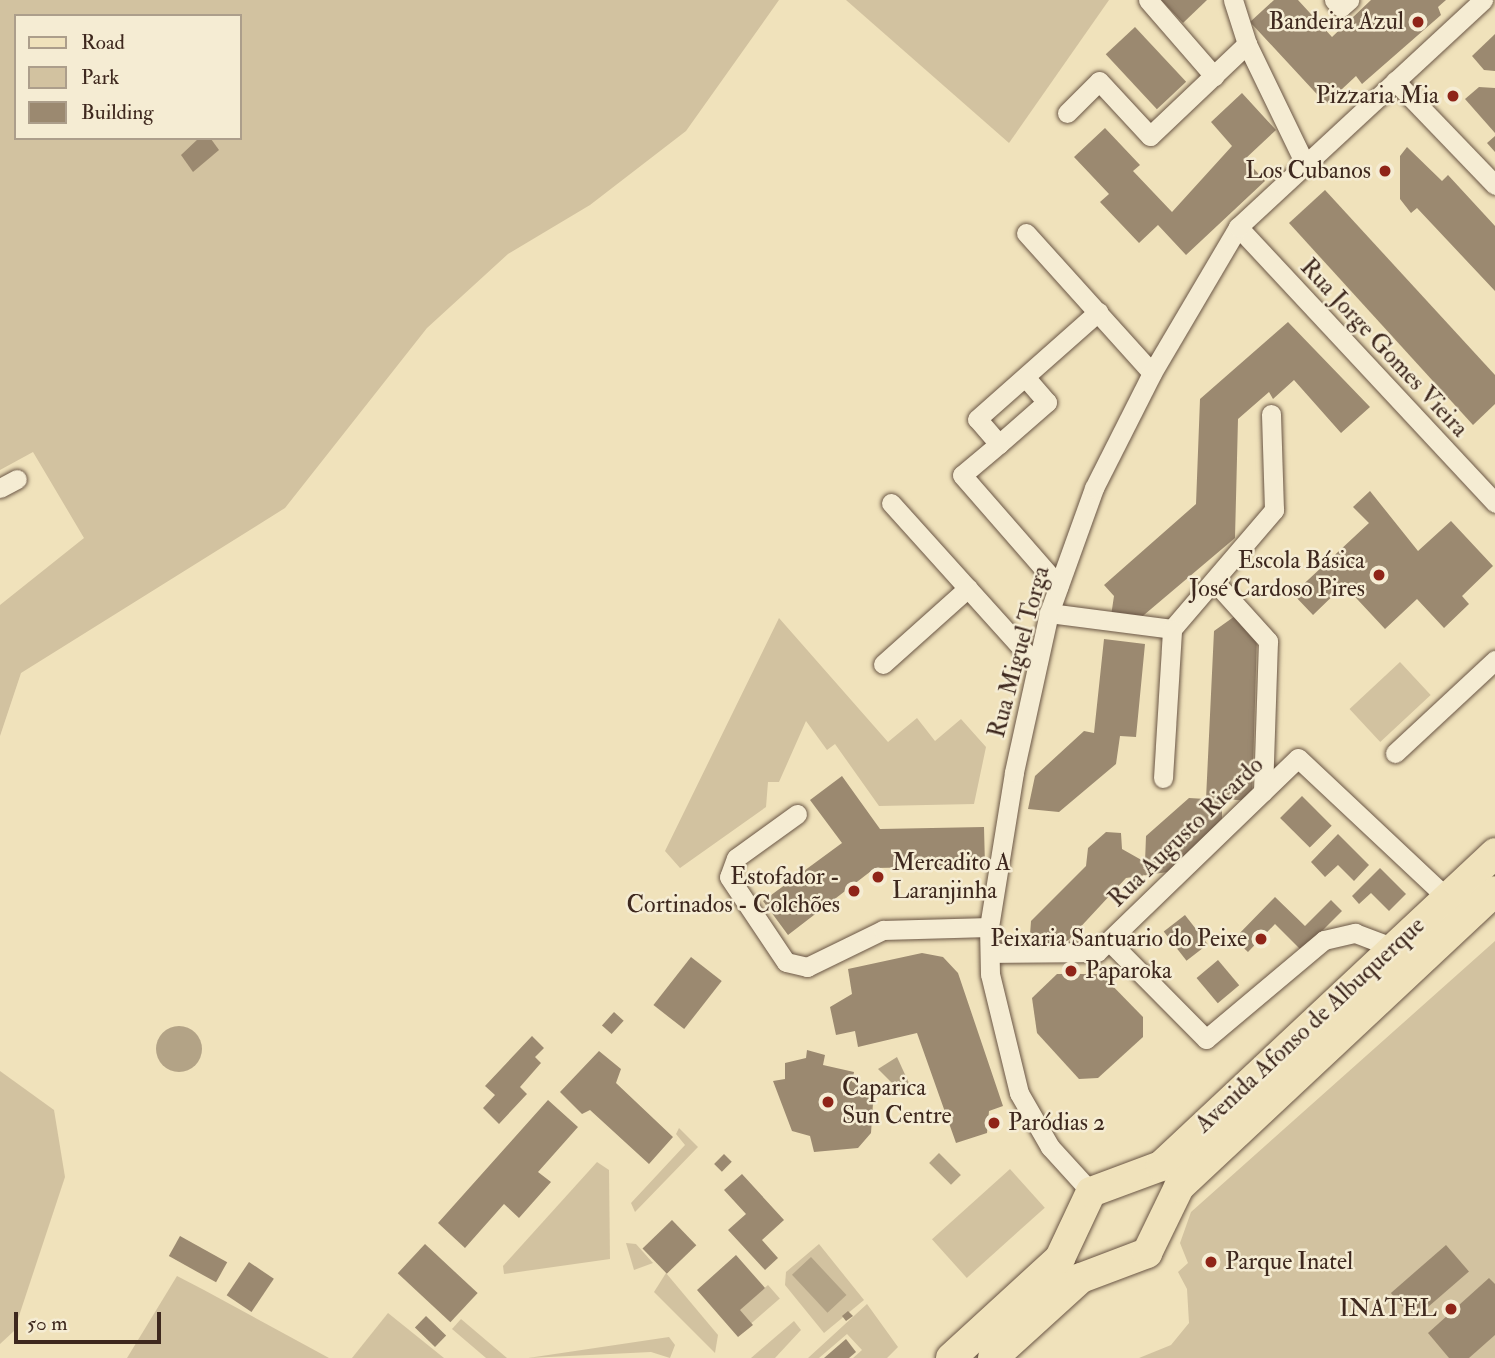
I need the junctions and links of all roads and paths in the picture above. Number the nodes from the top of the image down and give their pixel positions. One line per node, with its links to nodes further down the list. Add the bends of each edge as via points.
1 (1148, 0): 7 (street)
2 (1233, 0): 6 (street)
3 (1334, 0): 4 (street, via 1341,7)
4 (1349, 0)
5 (1483, 0): 8 (street, Rua Miguel Torga)
6 (1247, 44): 7 (street); 10 (street)
7 (1214, 76): 9 (street, via 1150,136 1099,81)
8 (1395, 80): 10 (street, Rua Miguel Torga); 11 (street)
9 (1067, 113)
10 (1304, 162): 12 (street, Rua Miguel Torga)
11 (1495, 185)
12 (1238, 227): 15 (street, Rua Miguel Torga); 20 (street, Rua Jorge Gomes Vieira)
13 (1026, 233): 14 (street)
14 (1098, 312): 15 (street); 16 (street)
15 (1152, 373): 22 (street, Rua Miguel Torga, via 1094,488)
16 (1026, 378): 18 (street, via 1047,402); 18 (street, via 978,419)
17 (1271, 414): 21 (street, via 1274,510)
18 (999, 444): 22 (street, via 962,475)
19 (891, 503): 23 (street)
20 (1495, 503)
21 (1214, 581): 25 (street); 31 (street, via 1269,641)
22 (1059, 586): 24 (street, Rua Miguel Torga)
23 (968, 588): 27 (street); 28 (street)
24 (1049, 613): 25 (street); 28 (street, Rua Miguel Torga)
25 (1172, 629): 30 (street)
26 (1495, 660): 29 (street)
27 (883, 664)
28 (1036, 664): 36 (street, Rua Miguel Torga)
29 (1395, 753)
30 (1163, 778)
31 (1262, 792): 35 (street, Rua Augusto Ricardo, via 1297,758); 37 (street, Rua Augusto Ricardo)
32 (797, 814): 36 (street, via 736,858 729,877 786,961 807,968 883,930)
33 (1495, 853): 35 (main road, Avenida Afonso de Albuquerque)
34 (1495, 891): 41 (main road, Avenida Afonso de Albuquerque, via 1188,1178 1167,1205)
35 (1447, 898): 38 (main road, Avenida Afonso de Albuquerque)
36 (989, 927): 39 (street, Rua Miguel Torga)
37 (1109, 941): 38 (street, Rua Augusto Ricardo, via 1206,1039 1324,940 1355,933); 39 (street, Rua Augusto Ricardo, via 1097,952)
38 (1391, 947): 40 (main road, Avenida Afonso de Albuquerque, via 1161,1166)
39 (990, 953): 40 (street, Rua Miguel Torga, via 1009,1070 1045,1139)
40 (1096, 1197): 41 (main road, via 1151,1196); 42 (main road, via 1092,1253); 43 (main road, via 1060,1258)
41 (1160, 1231): 42 (main road, Avenida Afonso de Albuquerque, via 1147,1254)
42 (1126, 1263): 44 (main road, Avenida Afonso de Albuquerque, via 1082,1278)
43 (951, 1358)
44 (993, 1358)

